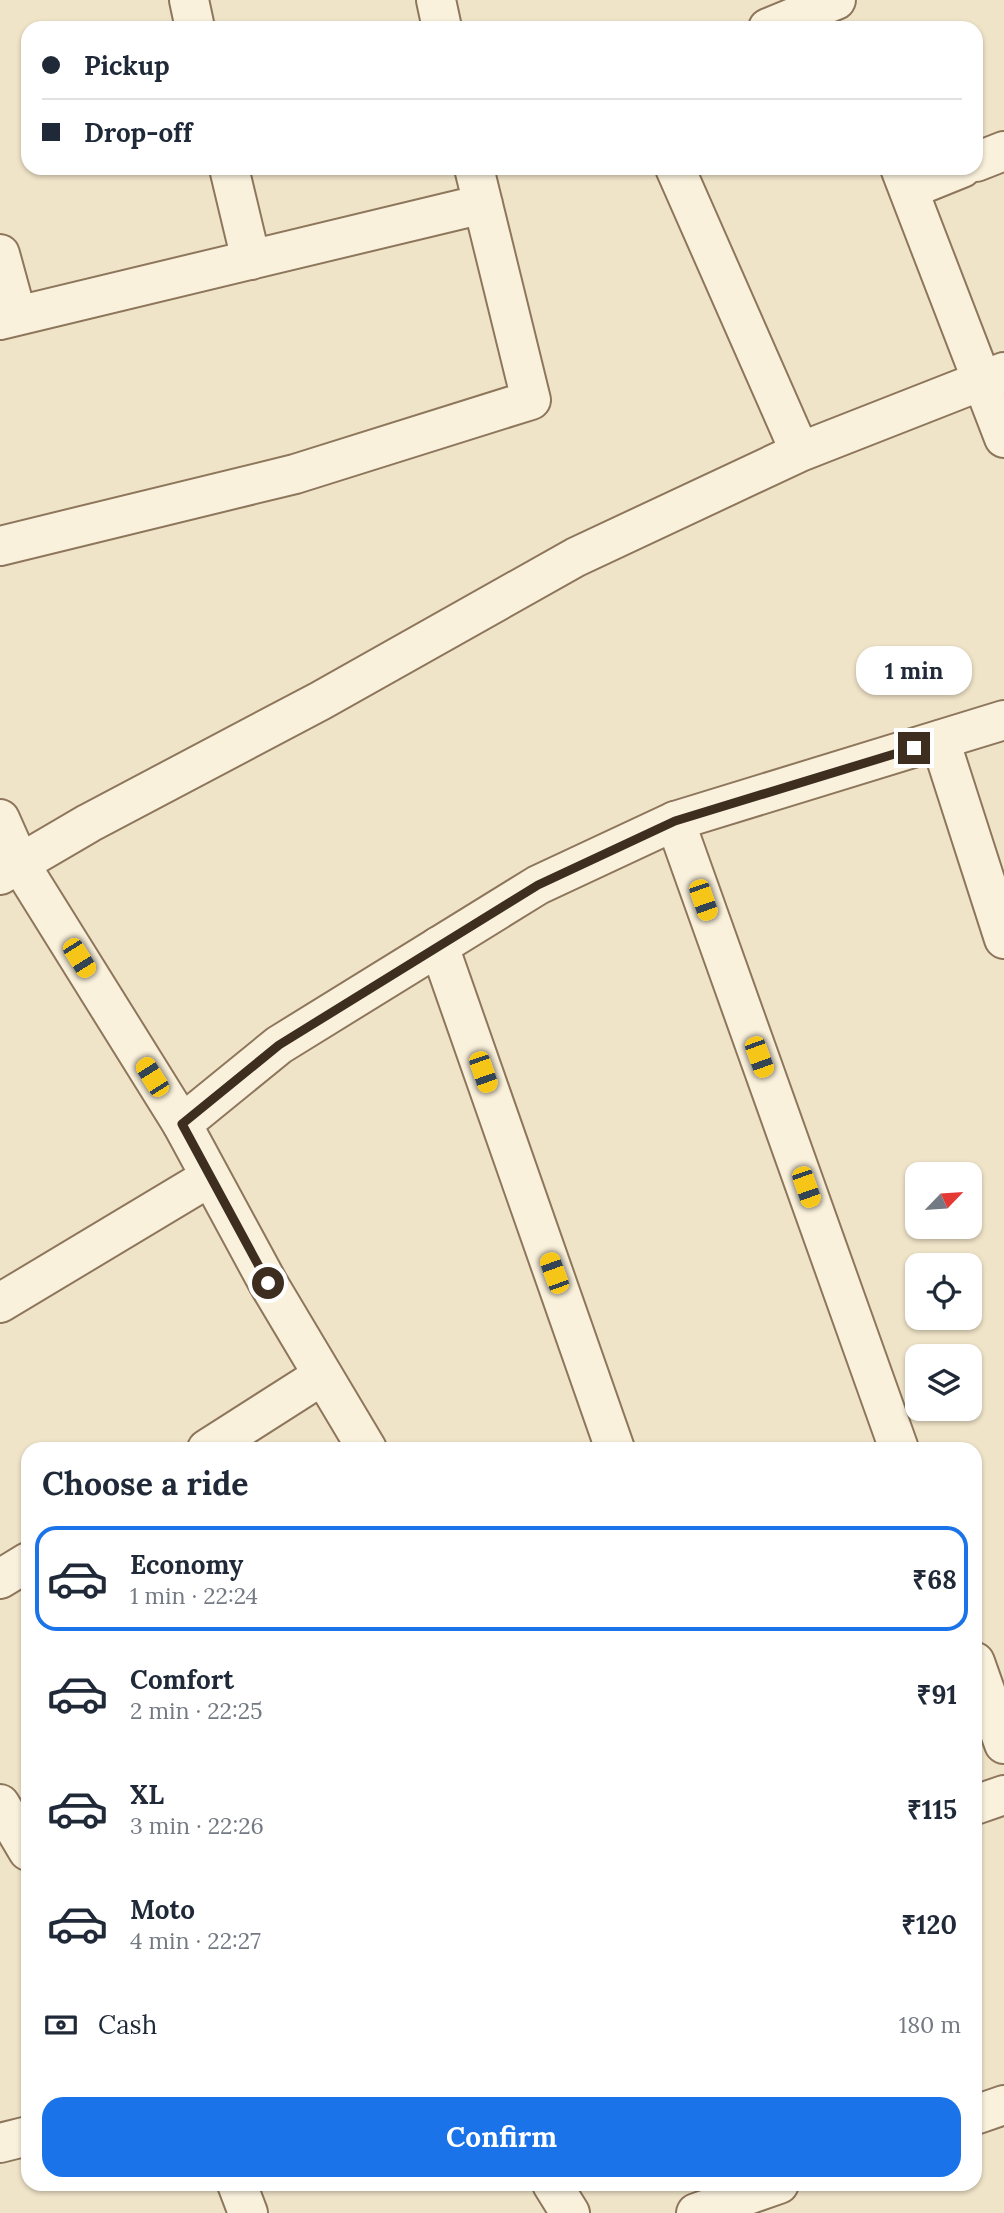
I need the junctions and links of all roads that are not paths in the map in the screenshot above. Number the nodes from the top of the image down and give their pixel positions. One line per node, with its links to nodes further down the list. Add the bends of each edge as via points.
1 (188, 0): 4 (street)
2 (436, 0): 5 (street)
3 (830, 8): 6 (street)
4 (193, 21)
5 (440, 21)
6 (790, 21)
7 (1004, 151): 8 (street)
8 (983, 159)
9 (231, 175): 15 (street)
10 (476, 175): 13 (street)
11 (678, 175): 19 (street)
12 (905, 178): 17 (street)
13 (483, 204): 15 (street); 20 (street, via 531,400 295,474)
14 (0, 254): 16 (street)
15 (251, 260): 16 (street)
16 (8, 318)
17 (993, 376): 18 (street); 19 (street)
18 (1004, 438)
19 (800, 453): 25 (street, via 576,557 320,701 89,822)
20 (0, 546)
21 (1004, 720): 22 (street)
22 (940, 740): 24 (street); 26 (street)
23 (0, 819): 25 (street)
24 (675, 821): 27 (street, via 538,885); 35 (street)
25 (10, 870): 28 (street)
26 (1004, 939)
27 (439, 946): 28 (street, via 279,1045); 34 (street)
28 (182, 1124): 29 (street)
29 (210, 1177): 30 (street); 31 (street)
30 (0, 1303)
31 (323, 1375): 32 (street); 33 (street)
32 (218, 1442)
33 (364, 1442)
34 (613, 1442)
35 (897, 1442)
36 (21, 1566): 37 (street)
37 (0, 1579)
38 (982, 1682): 39 (street)
39 (1004, 1744)
40 (1004, 1795): 41 (street)
41 (982, 1803)
42 (0, 1804): 43 (street)
43 (21, 1839)
44 (1004, 2105): 45 (street)
45 (982, 2113)
46 (21, 2138): 47 (street)
47 (0, 2143)
48 (240, 2191): 51 (street)
49 (556, 2191): 52 (street)
50 (759, 2191): 53 (street)
51 (248, 2213)
52 (570, 2213)
53 (696, 2213)

